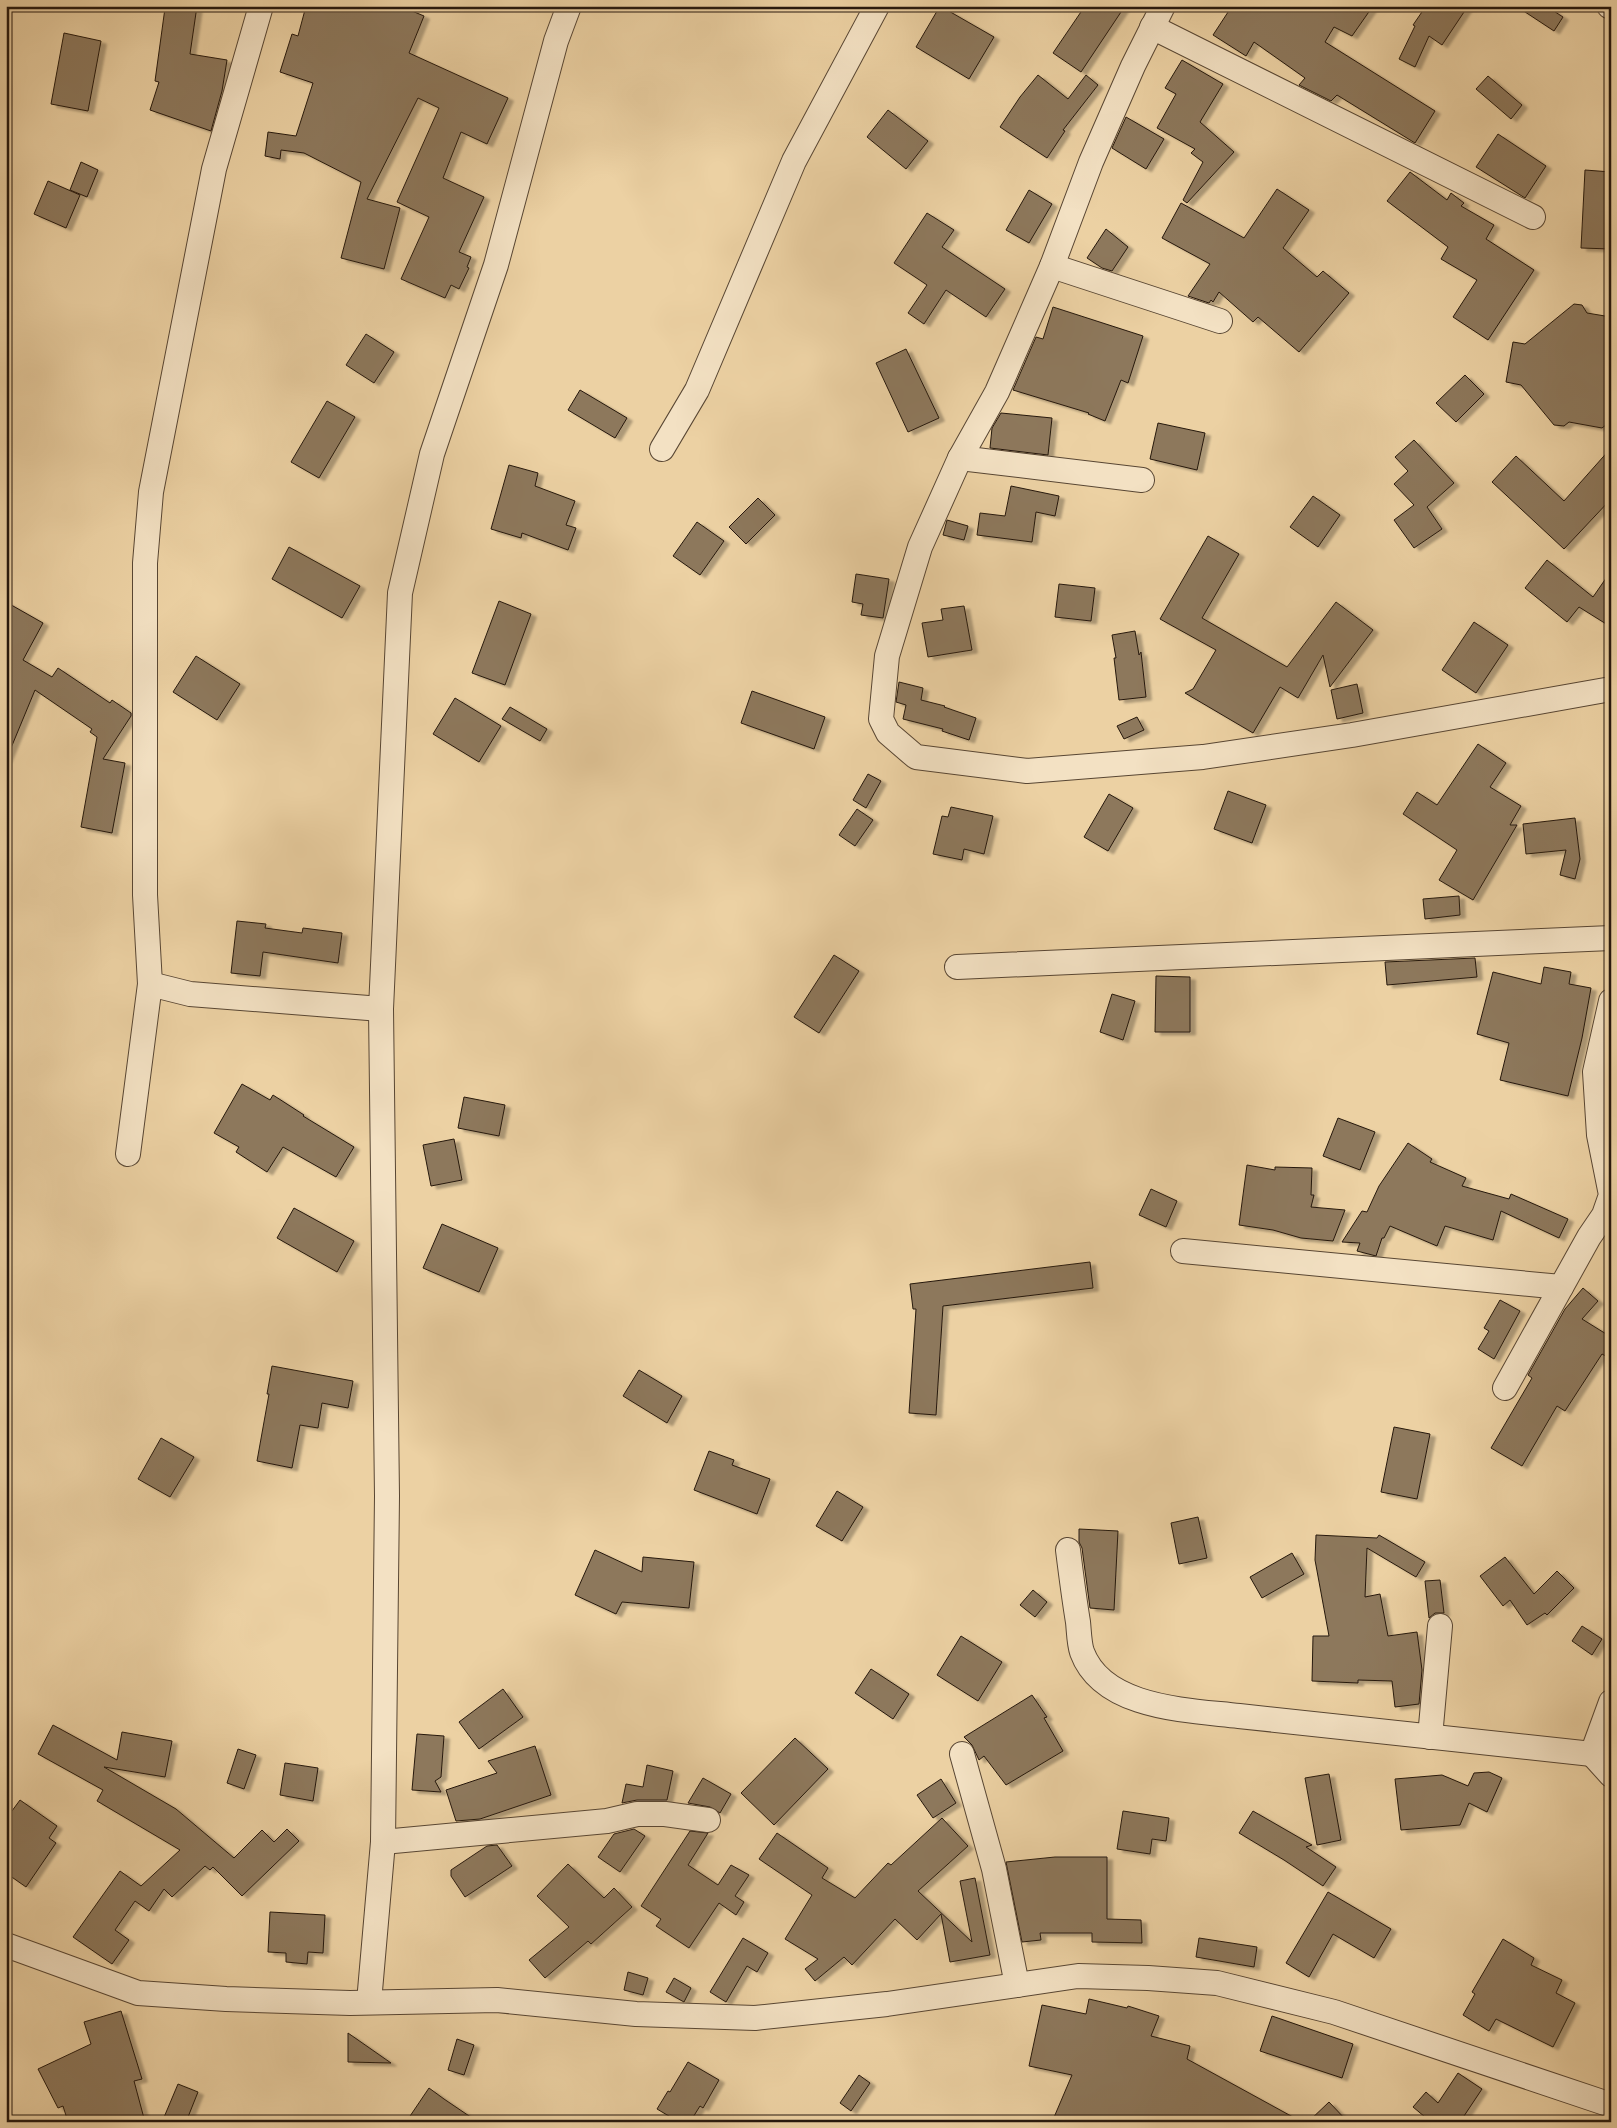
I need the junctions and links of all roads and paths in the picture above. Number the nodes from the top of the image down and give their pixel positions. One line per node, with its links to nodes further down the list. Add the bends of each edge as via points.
1 (261, 6): 14 (street, via 214,168 151,492 145,563 145,896)
2 (569, 6): 16 (street, via 556,41 496,265 432,454 400,593)
3 (877, 6): 8 (street, via 794,161 697,390)
4 (1157, 16): 5 (street); 6 (street, via 1091,162)
5 (1532, 217)
6 (1052, 266): 7 (street); 9 (street, via 997,392)
7 (1220, 320)
8 (662, 449)
9 (960, 458): 10 (street); 11 (street, via 920,547 887,656 881,719 888,733 916,757 1027,771 1203,757)
10 (1142, 480)
11 (1611, 689)
12 (1611, 938): 13 (street)
13 (957, 967)
14 (150, 984): 16 (street, via 190,994); 17 (street)
15 (1611, 1001): 19 (street, via 1595,1072 1599,1135 1611,1195 1604,1216)
16 (381, 1009): 29 (street, via 387,1496)
17 (128, 1154)
18 (1183, 1251): 19 (street)
19 (1561, 1287): 20 (street)
20 (1505, 1388)
21 (1068, 1550): 24 (street, via 1082,1652 1095,1674 1110,1688 1127,1696 1181,1709)
22 (1440, 1626): 24 (street)
23 (1611, 1702): 26 (street)
24 (1430, 1737): 26 (street)
25 (962, 1754): 31 (street, via 994,1869)
26 (1592, 1754): 27 (street)
27 (1611, 1775)
28 (708, 1820): 29 (street, via 637,1814 608,1821)
29 (383, 1842): 32 (street)
30 (6, 1945): 32 (street, via 138,1993 226,1999)
31 (1017, 1985): 32 (street, via 887,2004 755,2018 636,2014 497,2000); 33 (street, via 1078,1976 1217,1983 1334,2012)
32 (369, 2002)
33 (1611, 2105)

